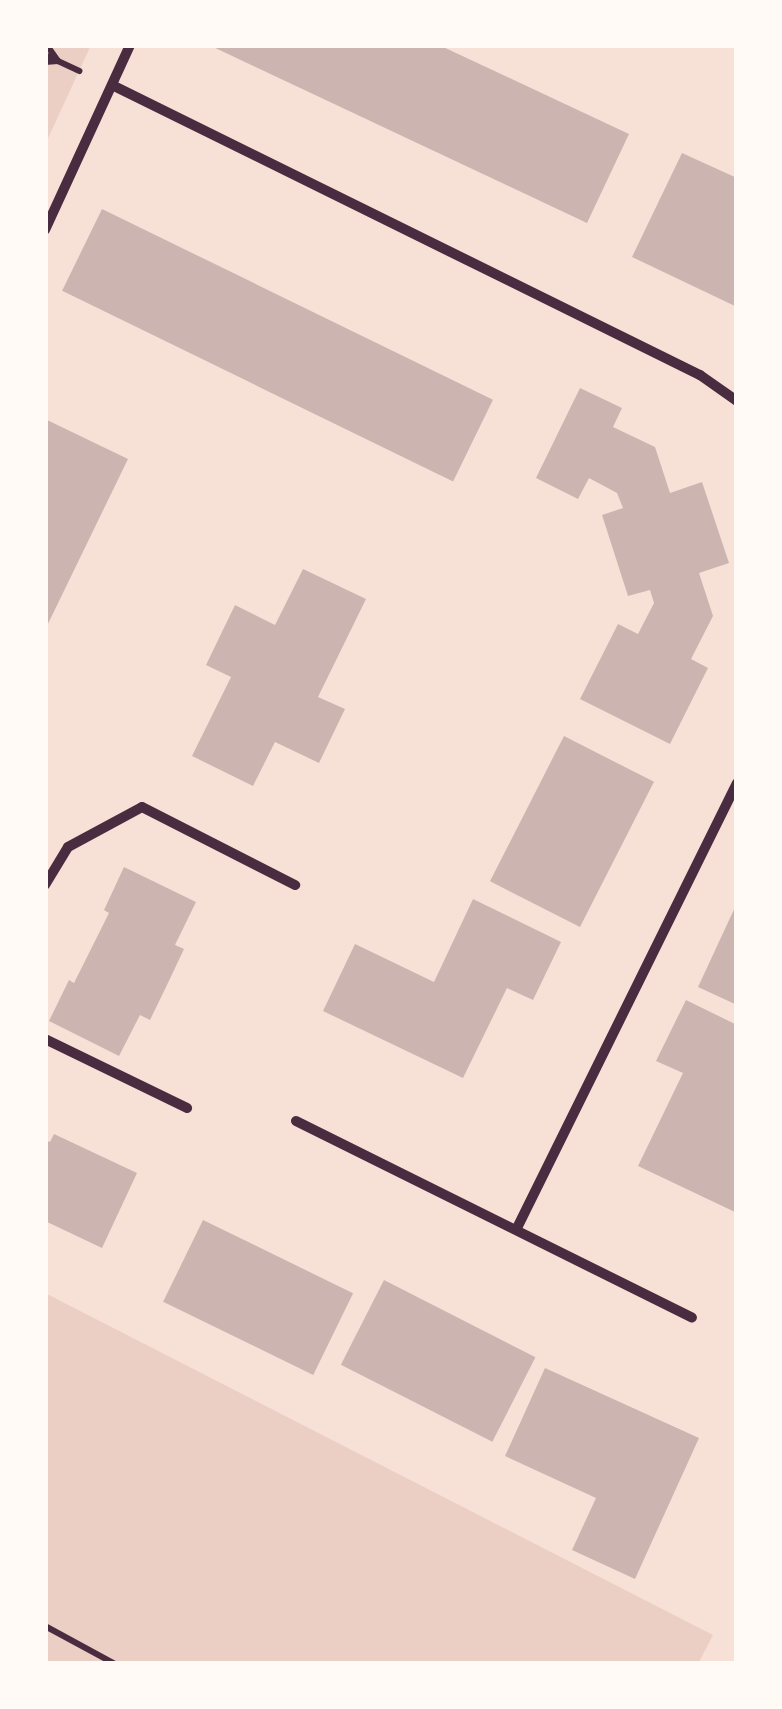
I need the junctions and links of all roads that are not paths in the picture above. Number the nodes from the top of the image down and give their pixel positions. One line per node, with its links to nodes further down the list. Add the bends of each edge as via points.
1 (130, 45): 2 (street)
2 (112, 86): 3 (street); 4 (street, via 700,374)
3 (45, 230)
4 (737, 401)
5 (737, 782): 11 (street)
6 (295, 885): 7 (street, via 142,806 68,847)
7 (45, 886)
8 (45, 1039): 9 (street)
9 (187, 1108)
10 (296, 1121): 11 (street)
11 (516, 1228): 12 (street)
12 (692, 1318)

